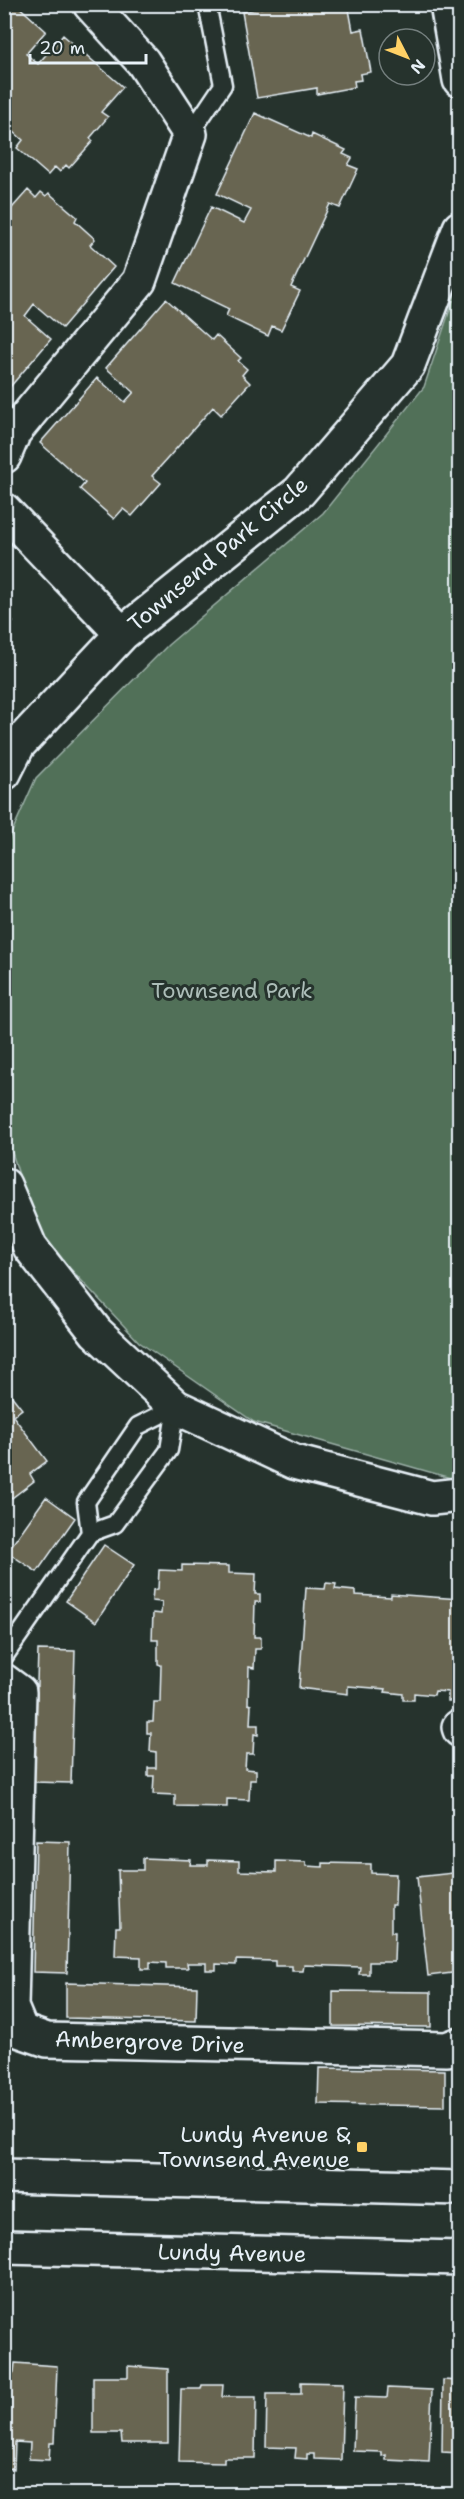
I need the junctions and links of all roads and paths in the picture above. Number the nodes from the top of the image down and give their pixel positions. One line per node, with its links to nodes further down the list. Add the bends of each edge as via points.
1 (90, 4): 5 (street, via 143,62)
2 (207, 4): 5 (lane, via 223,85)
3 (447, 4): 4 (street)
4 (459, 80)
5 (190, 134): 7 (street, via 139,281 14,432)
6 (459, 228): 9 (street, Townsend Park Circle, via 408,365 299,492)
7 (4, 456)
8 (4, 510): 9 (street)
9 (122, 634): 10 (street, Townsend Park Circle, via 18,746)
10 (4, 773)
11 (4, 1185): 12 (street, via 30,1247 96,1332)
12 (176, 1407): 13 (street, via 294,1462 432,1498); 14 (lane, via 169,1450 116,1524); 14 (lane, via 138,1426 86,1502)
13 (459, 1495)
14 (90, 1533): 15 (lane)
15 (4, 1657)
16 (4, 1681): 17 (street, Ambergrove Drive, via 19,1692 11,2007 21,2031 47,2040 447,2049)
17 (459, 2044)
18 (4, 2176): 19 (street)
19 (459, 2188)
20 (4, 2247): 21 (street, Lundy Avenue)
21 (459, 2258)

